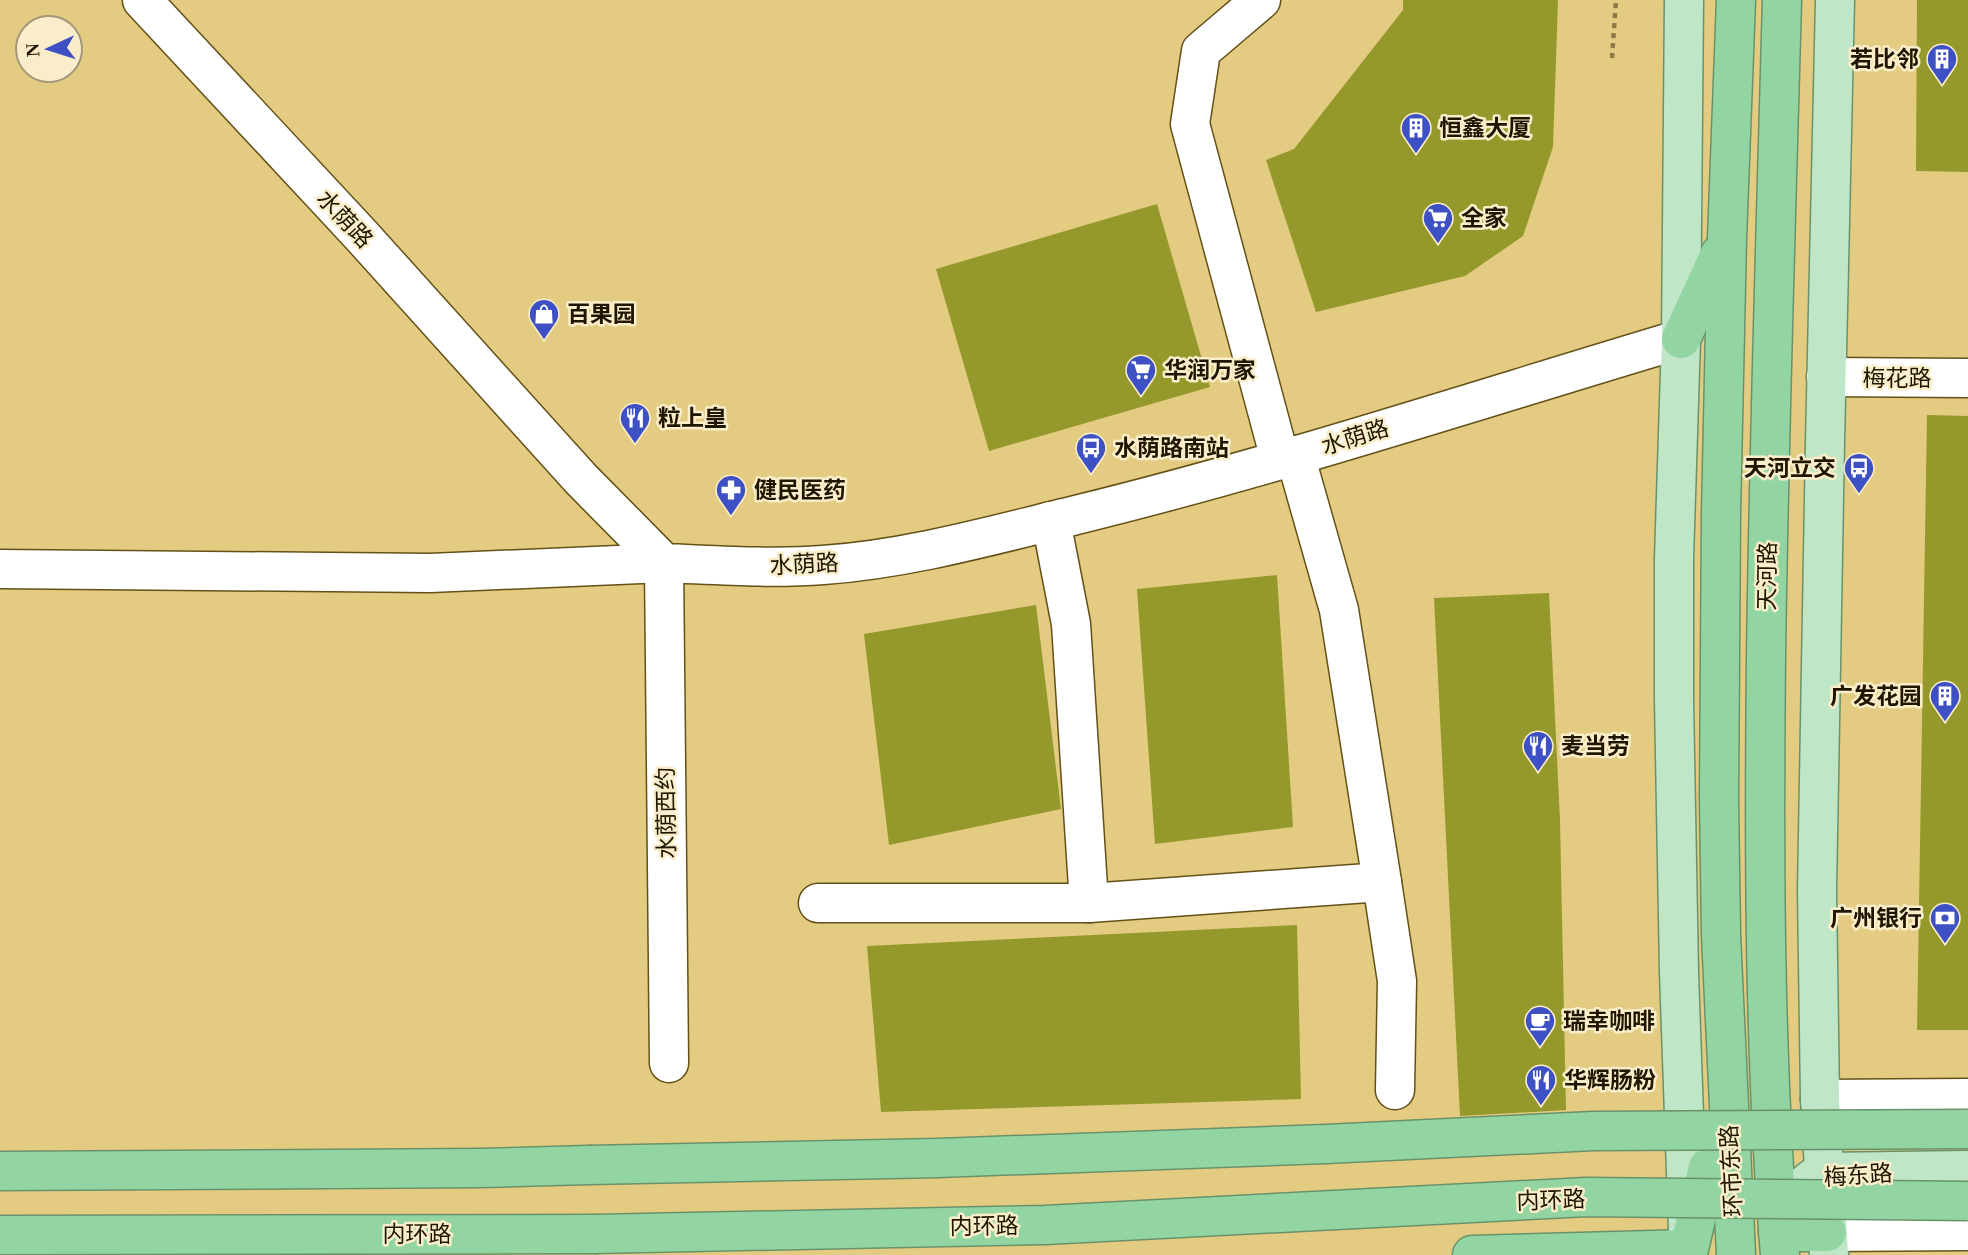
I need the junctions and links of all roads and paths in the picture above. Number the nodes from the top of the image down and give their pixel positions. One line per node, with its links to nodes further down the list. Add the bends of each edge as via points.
1 (142, 0): 15 (street, 水荫路, via 581,479)
2 (1261, 0): 13 (street, via 1201,51 1191,124)
3 (1616, 0): 8 (path)
4 (1684, 0): 10 (main road)
5 (1736, 0): 9 (highway, 天河路)
6 (1782, 0): 27 (highway, 天河路, via 1764,815)
7 (1835, 0): 11 (main road)
8 (1612, 58)
9 (1727, 239): 10 (highway); 21 (highway, 天河路, via 1719,799)
10 (1681, 339): 13 (street, 水荫路); 36 (main road, via 1674,700)
11 (1826, 377): 12 (street, 梅花路); 24 (main road, via 1816,891)
12 (1968, 379)
13 (1288, 457): 14 (street, 水荫路); 17 (street, via 1339,610)
14 (1051, 521): 15 (street, 水荫路, via 889,558 821,565); 19 (street, via 1071,624)
15 (664, 563): 16 (street, via 430,573); 20 (street, 水荫西约)
16 (0, 569)
17 (1382, 882): 19 (street); 22 (street, via 1397,981)
18 (818, 903): 19 (street)
19 (1089, 903)
20 (669, 1063)
21 (1727, 1087): 36 (highway); 38 (highway, 环市东路)
22 (1395, 1090)
23 (1968, 1098): 24 (street)
24 (1820, 1099): 28 (main road)
25 (1968, 1129): 30 (highway, bridge, via 1594,1131 952,1157 481,1168)
26 (1968, 1149): 28 (main road, 梅东路)
27 (1772, 1152): 28 (main road, 梅东路); 34 (highway, 环市东路)
28 (1824, 1161): 29 (main road, 梅东路); 34 (main road, 梅东路, via 1804,1185); 35 (main road)
29 (1968, 1170)
30 (0, 1171)
31 (1968, 1201): 33 (highway, 内环路, bridge, via 1586,1197 1045,1224 594,1234)
32 (1968, 1231): 35 (street)
33 (0, 1235)
34 (1779, 1243): 35 (highway)
35 (1828, 1244)
36 (1689, 1252): 37 (highway)
37 (1472, 1255)
38 (1736, 1255)

